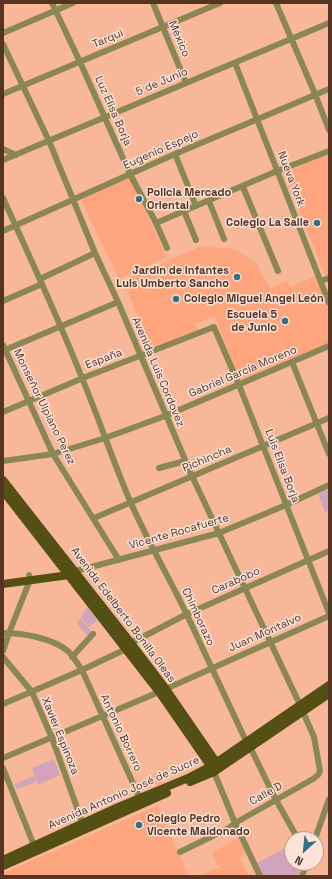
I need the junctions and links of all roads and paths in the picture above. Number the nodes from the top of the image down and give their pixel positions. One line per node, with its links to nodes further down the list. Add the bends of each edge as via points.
1 (52, 3): 6 (street, Luz Elisa Borja)
2 (73, 3): 6 (street)
3 (153, 3): 8 (street, México)
4 (220, 3): 8 (street, Tarqui)
5 (276, 3): 10 (street)
6 (55, 11): 9 (street); 12 (street, Luz Elisa Borja)
7 (329, 23): 10 (street, 5 de Junio)
8 (163, 27): 12 (street, Tarqui); 14 (street, México)
9 (3, 33)
10 (291, 39): 13 (street, 5 de Junio); 18 (street)
11 (3, 44): 15 (street, Avenida Luis Cordovez)
12 (80, 62): 15 (street, Tarqui); 19 (street, Luz Elisa Borja)
13 (235, 63): 14 (street, 5 de Junio); 20 (street, Nueva York)
14 (186, 83): 19 (street, 5 de Junio)
15 (23, 86): 17 (street, Tarqui); 22 (street, Avenida Luis Cordovez)
16 (329, 89): 18 (street, Eugenio Espejo)
17 (3, 94)
18 (315, 94): 20 (street, Eugenio Espejo); 21 (street)
19 (104, 117): 22 (street, 5 de Junio); 29 (street, Luz Elisa Borja)
20 (257, 120): 25 (street, Eugenio Espejo); 28 (street, Nueva York)
21 (329, 130)
22 (49, 141): 26 (street, 5 de Junio); 32 (street, Avenida Luis Cordovez)
23 (3, 149): 26 (street)
24 (329, 151): 28 (street)
25 (175, 154): 29 (street, Eugenio Espejo); 34 (street)
26 (16, 155): 27 (street, 5 de Junio)
27 (3, 160)
28 (277, 171): 30 (street); 46 (street, Nueva York)
29 (130, 174): 32 (street, Eugenio Espejo); 36 (street, Luz Elisa Borja)
30 (243, 187): 33 (street); 43 (street)
31 (3, 198): 37 (street, Chimborazo)
32 (73, 200): 37 (street, Eugenio Espejo); 42 (street, Avenida Luis Cordovez)
33 (208, 201): 34 (street); 39 (street)
34 (196, 206): 35 (street)
35 (184, 211): 36 (street); 40 (street)
36 (156, 223): 41 (street, Luz Elisa Borja)
37 (15, 225): 38 (street, Eugenio Espejo); 45 (street, Chimborazo)
38 (3, 231)
39 (224, 239)
40 (196, 240)
41 (167, 248)
42 (95, 253): 45 (street); 48 (street, Avenida Luis Cordovez)
43 (278, 271)
44 (329, 278): 46 (street)
45 (41, 281): 47 (street); 50 (street, Chimborazo)
46 (320, 281): 49 (street, Nueva York)
47 (3, 301)
48 (118, 302): 50 (street); 54 (street, Avenida Luis Cordovez)
49 (329, 303)
50 (61, 327): 53 (street); 56 (street, Chimborazo)
51 (214, 327): 54 (street, España); 57 (street, Luis Elisa Borja)
52 (329, 346): 55 (street, Gabriel García Moreno)
53 (4, 347): 58 (street, Monseñor Ulpiano Perez)
54 (141, 356): 56 (street, España); 60 (street, Avenida Luis Cordovez)
55 (292, 362): 57 (street, Gabriel García Moreno); 62 (street)
56 (82, 378): 58 (street, España); 63 (street, Chimborazo)
57 (239, 385): 60 (street, Gabriel García Moreno); 64 (street, Luis Elisa Borja)
58 (30, 401): 59 (street, España); 65 (street, Monseñor Ulpiano Perez)
59 (3, 412)
60 (165, 416): 63 (street, Gabriel García Moreno); 68 (street, Avenida Luis Cordovez)
61 (329, 418): 62 (street, Pichincha)
62 (317, 423): 64 (street, Pichincha); 66 (street)
63 (105, 438): 65 (street, Gabriel García Moreno); 74 (street, Chimborazo)
64 (264, 446): 70 (street, Pichincha); 75 (street, Luis Elisa Borja)
65 (53, 454): 67 (street, Gabriel García Moreno); 76 (street, Monseñor Ulpiano Perez)
66 (329, 454)
67 (3, 461)
68 (185, 462): 69 (street); 70 (street, Avenida Luis Cordovez)
69 (159, 468)
70 (192, 476): 74 (street, Pichincha); 77 (street, Avenida Luis Cordovez)
71 (3, 480): 82 (main road, Avenida Edelberto Bonilla Oleas)
72 (329, 485): 75 (street, Vicente Rocafuerte)
73 (3, 491): 82 (main road, Avenida Edelberto Bonilla Oleas)
74 (131, 502): 76 (street, Pichincha); 78 (street, Chimborazo)
75 (286, 505): 77 (street, Vicente Rocafuerte); 81 (street, Luis Elisa Borja)
76 (94, 518): 80 (street, Monseñor Ulpiano Perez)
77 (219, 533): 78 (street, Vicente Rocafuerte); 86 (street, Avenida Luis Cordovez)
78 (154, 551): 80 (street, Vicente Rocafuerte); 87 (street, Chimborazo)
79 (329, 551): 81 (street, Carabobo)
80 (119, 560): 82 (street, Vicente Rocafuerte)
81 (308, 560): 86 (street, Carabobo); 88 (street, Luis Elisa Borja)
82 (70, 572): 83 (main road); 92 (main road, Avenida Edelberto Bonilla Oleas)
83 (29, 578): 84 (main road); 85 (main road); 89 (street)
84 (3, 579)
85 (3, 584)
86 (244, 589): 87 (street, Carabobo); 91 (street, Avenida Luis Cordovez)
87 (186, 614): 92 (street, Carabobo); 96 (street, Chimborazo)
88 (329, 614): 91 (street, Juan Montalvo)
89 (6, 633): 93 (street); 95 (street, Antonio Borrero, via 32,636 50,642)
90 (93, 634): 95 (street)
91 (269, 642): 96 (street, Juan Montalvo); 103 (street, Avenida Luis Cordovez)
92 (128, 646): 97 (street, Carabobo); 99 (main road, Avenida Edelberto Bonilla Oleas)
93 (3, 651)
94 (3, 657): 100 (street, Xavier Espinoza)
95 (72, 657): 97 (street, Antonio Borrero)
96 (211, 669): 99 (street, Juan Montalvo); 106 (street, Chimborazo)
97 (82, 670): 100 (street, Carabobo); 104 (street, Antonio Borrero)
98 (329, 685): 103 (main road, Avenida Antonio José de Sucre)
99 (162, 690): 104 (street, Juan Montalvo); 108 (main road, Avenida Edelberto Bonilla Oleas)
100 (32, 692): 102 (street, Carabobo); 105 (street, Xavier Espinoza)
101 (329, 694): 103 (main road, Avenida Antonio José de Sucre)
102 (3, 704)
103 (301, 709): 106 (main road, Avenida Antonio José de Sucre); 110 (street, Avenida Luis Cordovez, via 314,737 320,771)
104 (102, 716): 105 (street, Juan Montalvo); 114 (street, Antonio Borrero)
105 (52, 738): 107 (street, Juan Montalvo); 116 (street, Xavier Espinoza)
106 (248, 744): 108 (main road, Avenida Antonio José de Sucre); 113 (street, Chimborazo)
107 (3, 758)
108 (215, 767): 114 (main road, Avenida Antonio José de Sucre); 115 (street, via 218,783)
109 (3, 768): 111 (street)
110 (318, 774): 113 (street, Calle D)
111 (5, 781): 119 (street)
112 (329, 799): 118 (street)
113 (276, 800): 115 (street, Calle D); 117 (street, Chimborazo)
114 (141, 801): 116 (main road, Avenida Antonio José de Sucre)
115 (234, 823): 120 (street, Calle D, via 229,828); 123 (street)
116 (84, 827): 119 (main road, Avenida Antonio José de Sucre)
117 (293, 831)
118 (318, 831)
119 (35, 849): 121 (main road, Avenida Antonio José de Sucre); 122 (main road, Avenida Antonio José de Sucre)
120 (180, 852)
121 (3, 860)
122 (3, 866)
123 (260, 876)

